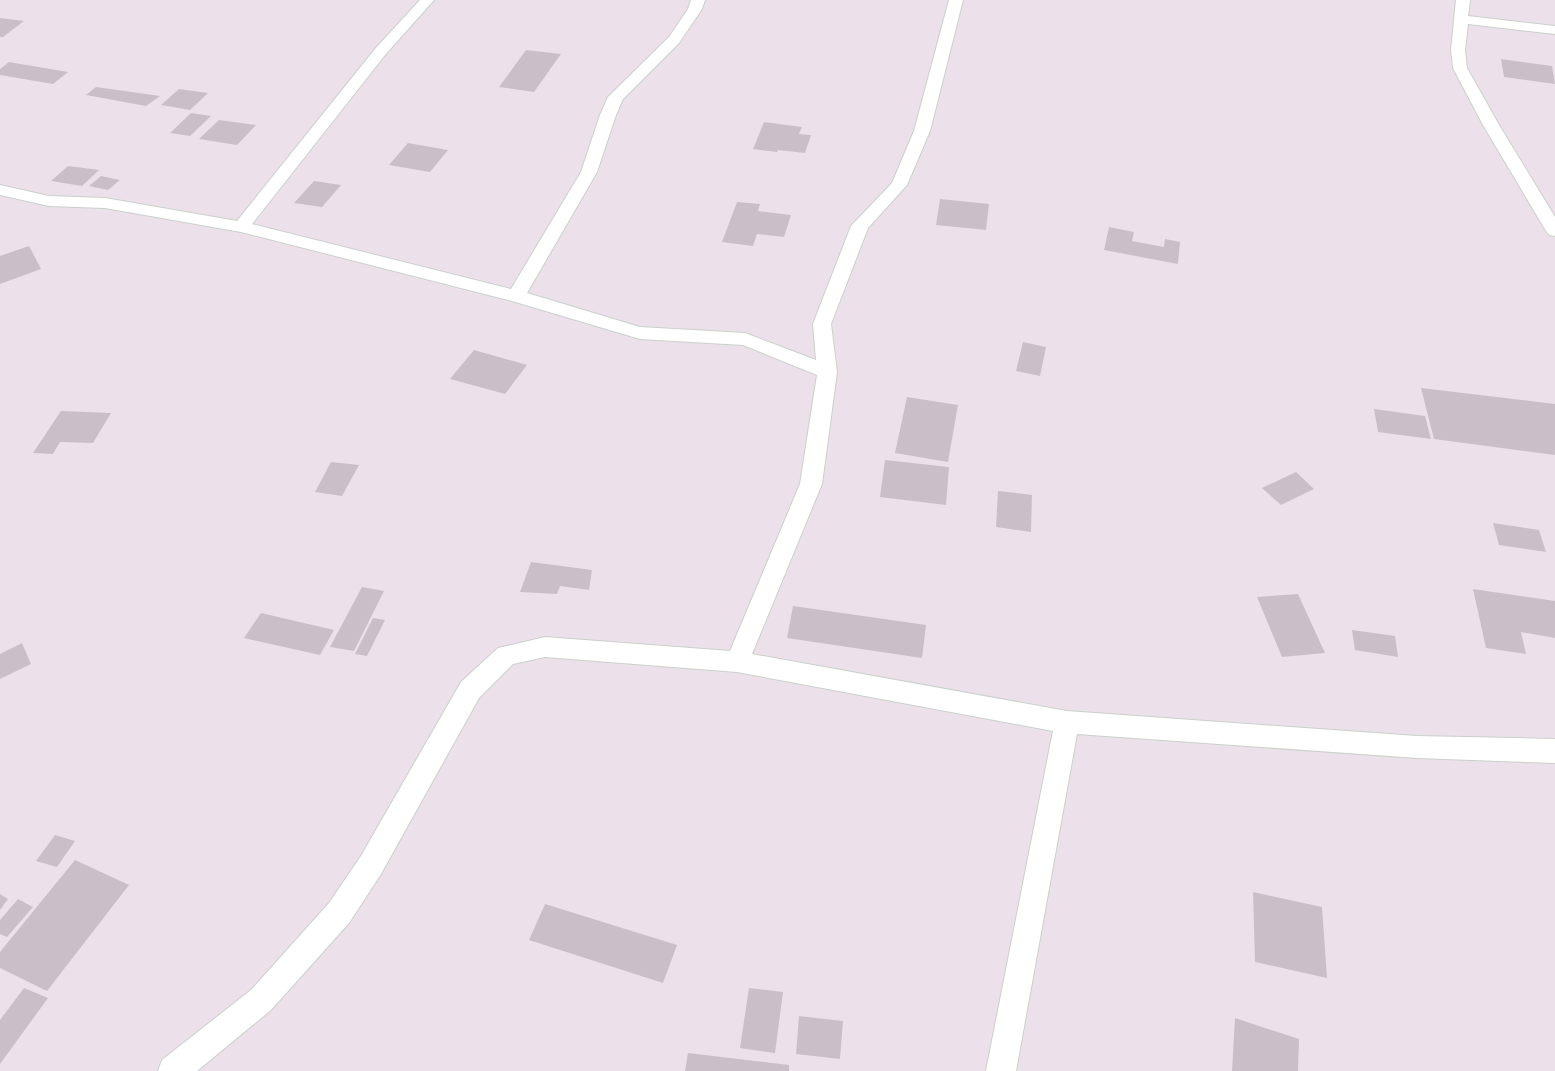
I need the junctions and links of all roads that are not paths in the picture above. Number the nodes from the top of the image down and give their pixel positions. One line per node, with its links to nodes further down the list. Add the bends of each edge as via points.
1 (427, 0): 8 (street, via 380,52)
2 (698, 0): 10 (street, via 695,9 674,40 616,96 589,172)
3 (956, 0): 11 (street, via 922,131 899,184 860,226 822,324)
4 (1463, 0): 5 (street)
5 (1461, 19): 6 (street); 9 (street, via 1458,50 1460,68 1491,125)
6 (1555, 30)
7 (0, 190): 8 (street, via 50,201 105,204)
8 (241, 227): 10 (street)
9 (1555, 230)
10 (516, 296): 11 (street, via 640,333 745,339)
11 (828, 372): 12 (street, via 811,484)
12 (737, 662): 13 (street); 15 (street, via 545,647 506,655 470,690 371,865 339,913 261,1000)
13 (1067, 722): 14 (street, via 1417,747); 16 (street)
14 (1555, 751)
15 (174, 1071)
16 (1000, 1071)

